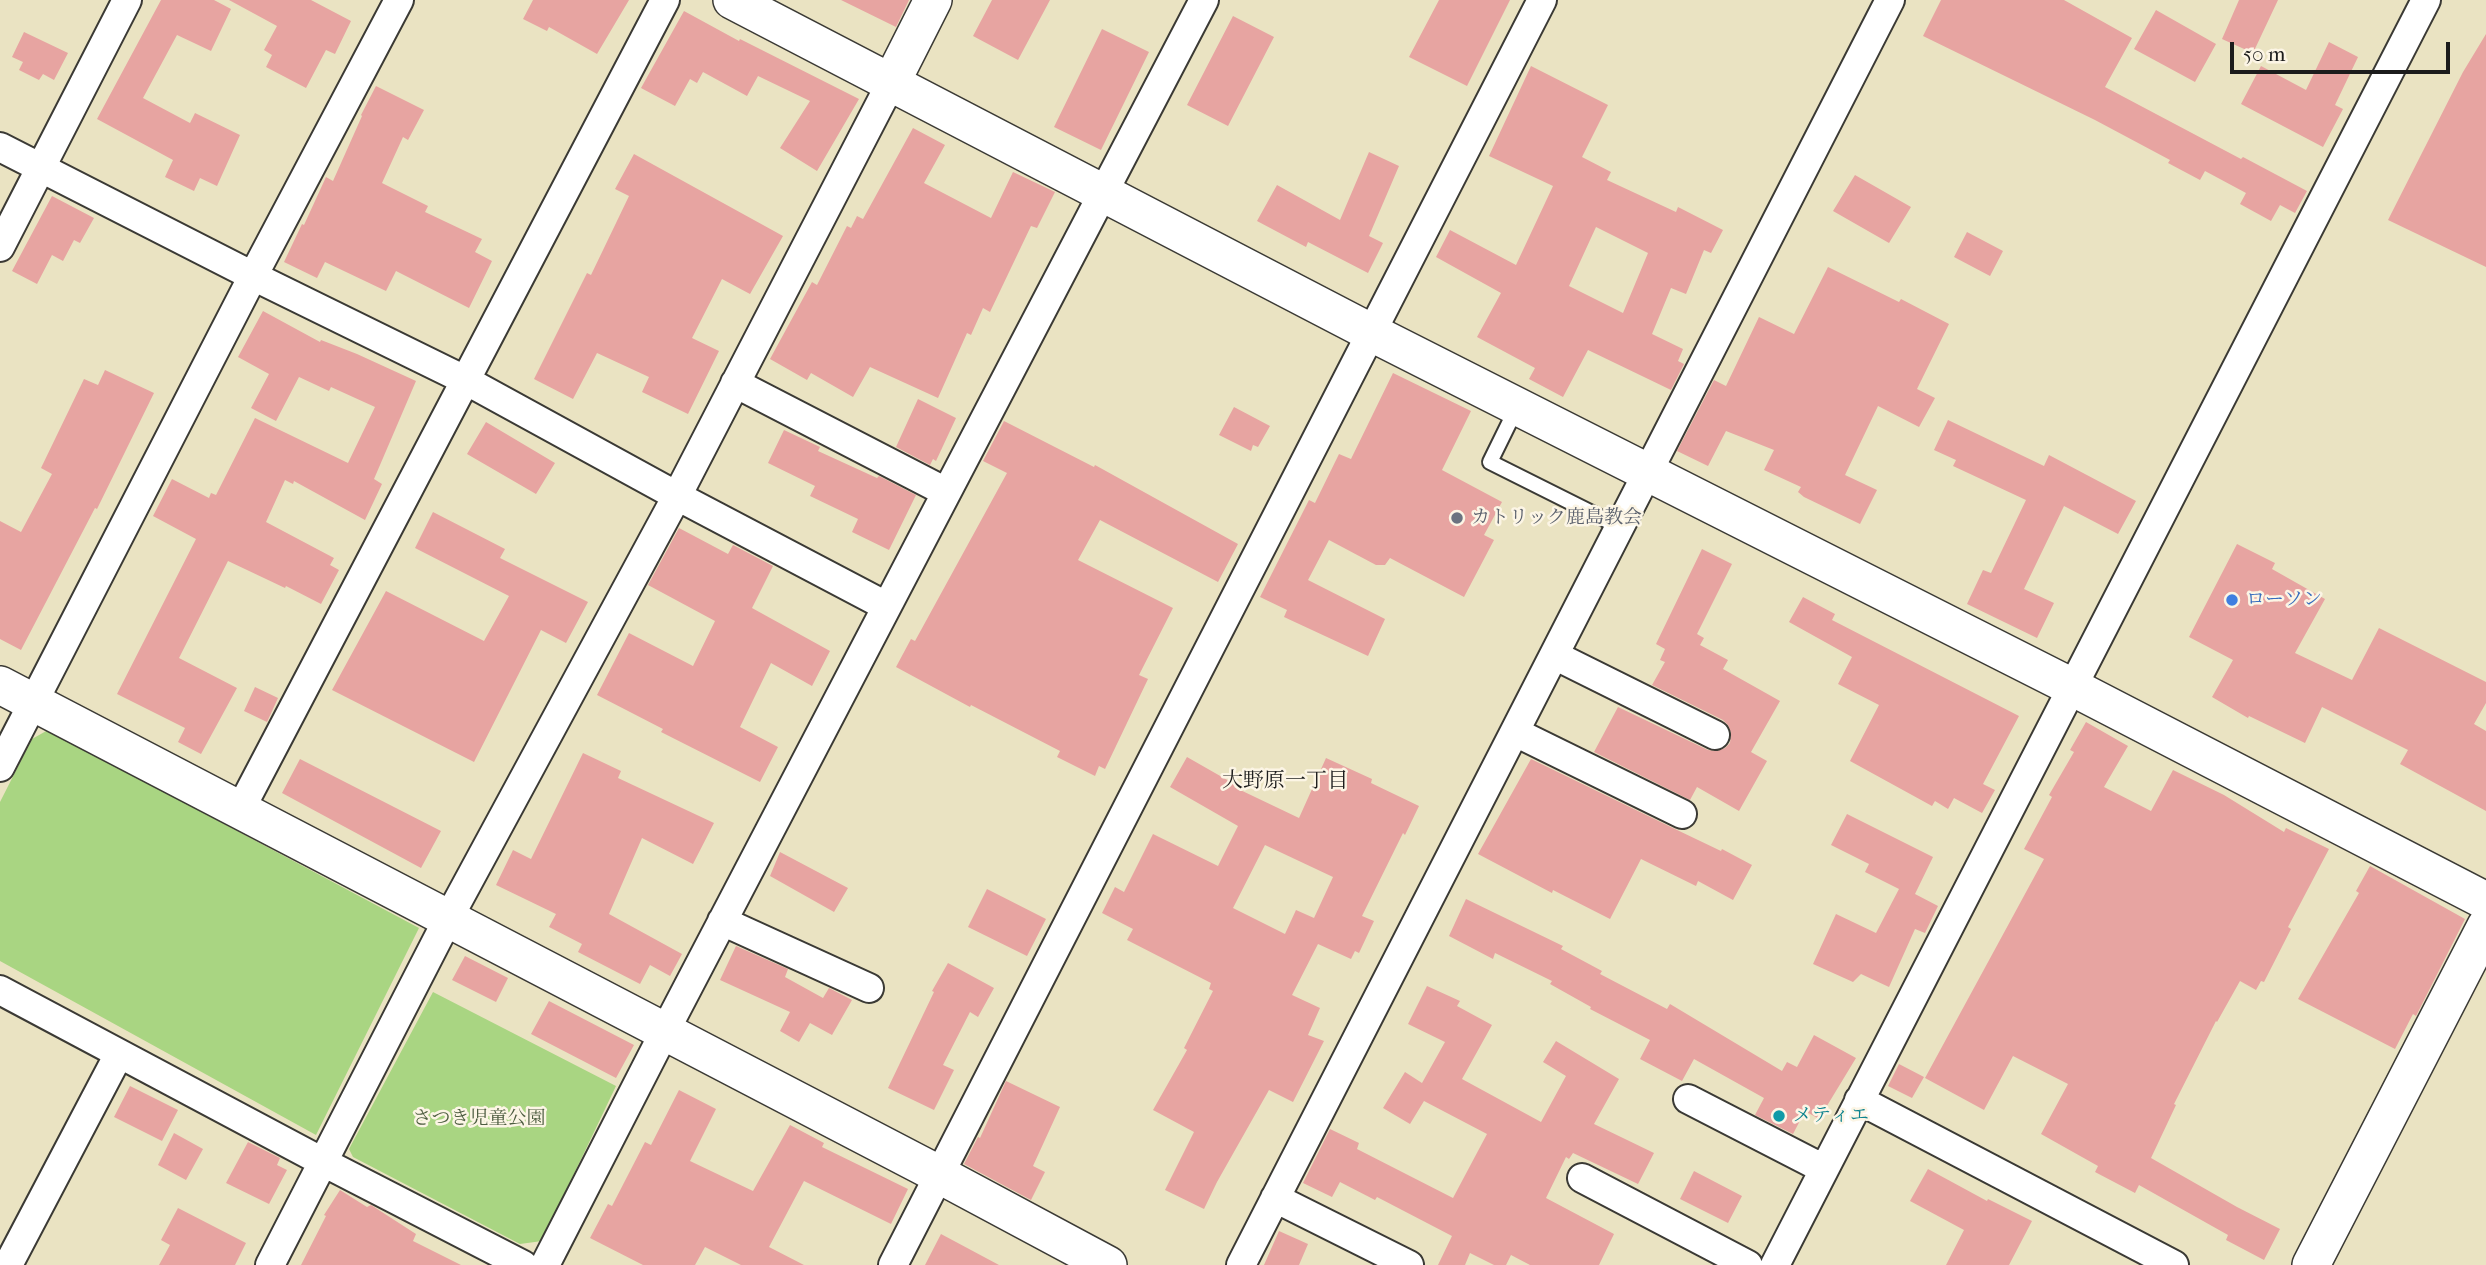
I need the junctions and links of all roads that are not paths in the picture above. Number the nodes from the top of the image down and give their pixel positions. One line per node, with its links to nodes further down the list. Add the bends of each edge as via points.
1 (127, 0): 12 (street)
2 (399, 0): 15 (street)
3 (665, 0): 17 (street)
4 (732, 0): 10 (street)
5 (933, 0): 10 (street)
6 (1204, 0): 13 (street)
7 (1542, 0): 16 (street)
8 (1890, 0): 20 (street)
9 (2426, 0): 27 (street)
10 (891, 83): 13 (street); 18 (street)
11 (0, 147): 12 (street)
12 (41, 168): 14 (street); 15 (street)
13 (1104, 192): 16 (street); 21 (street)
14 (0, 247)
15 (253, 276): 17 (street); 28 (street)
16 (1373, 333): 19 (street); 46 (street)
17 (467, 381): 22 (street); 32 (street)
18 (735, 383): 21 (street); 22 (street)
19 (1518, 406): 20 (street); 23 (lane, via 1490,461)
20 (1649, 472): 23 (street); 27 (street)
21 (946, 492): 24 (street)
22 (677, 496): 24 (street); 35 (street)
23 (1620, 527): 25 (street)
24 (886, 606): 36 (street)
25 (1554, 655): 29 (street); 30 (street)
26 (0, 685): 28 (street)
27 (2072, 687): 34 (street); 43 (street)
28 (34, 703): 31 (street); 32 (street)
29 (1514, 733): 33 (street); 48 (street)
30 (1715, 735)
31 (0, 768)
32 (240, 810): 35 (street)
33 (1682, 814)
34 (2486, 901)
35 (448, 919): 40 (street); 44 (street)
36 (722, 921): 38 (street); 40 (street)
37 (2486, 926): 61 (street)
38 (869, 988)
39 (0, 989): 41 (street)
40 (665, 1031): 46 (street); 53 (street)
41 (119, 1054): 44 (street); 50 (street)
42 (1688, 1099): 45 (street)
43 (1859, 1100): 45 (street); 60 (street)
44 (323, 1162): 51 (street); 52 (street)
45 (1824, 1169): 59 (street)
46 (940, 1175): 49 (street); 54 (street)
47 (1582, 1178): 58 (street)
48 (1275, 1198): 56 (street); 57 (street)
49 (1064, 1255): 55 (street)
50 (8, 1265)
51 (270, 1265)
52 (523, 1265)
53 (545, 1265)
54 (893, 1265)
55 (1108, 1265)
56 (1241, 1265)
57 (1409, 1265)
58 (1748, 1265)
59 (1775, 1265)
60 (2174, 1265)
61 (2311, 1265)

